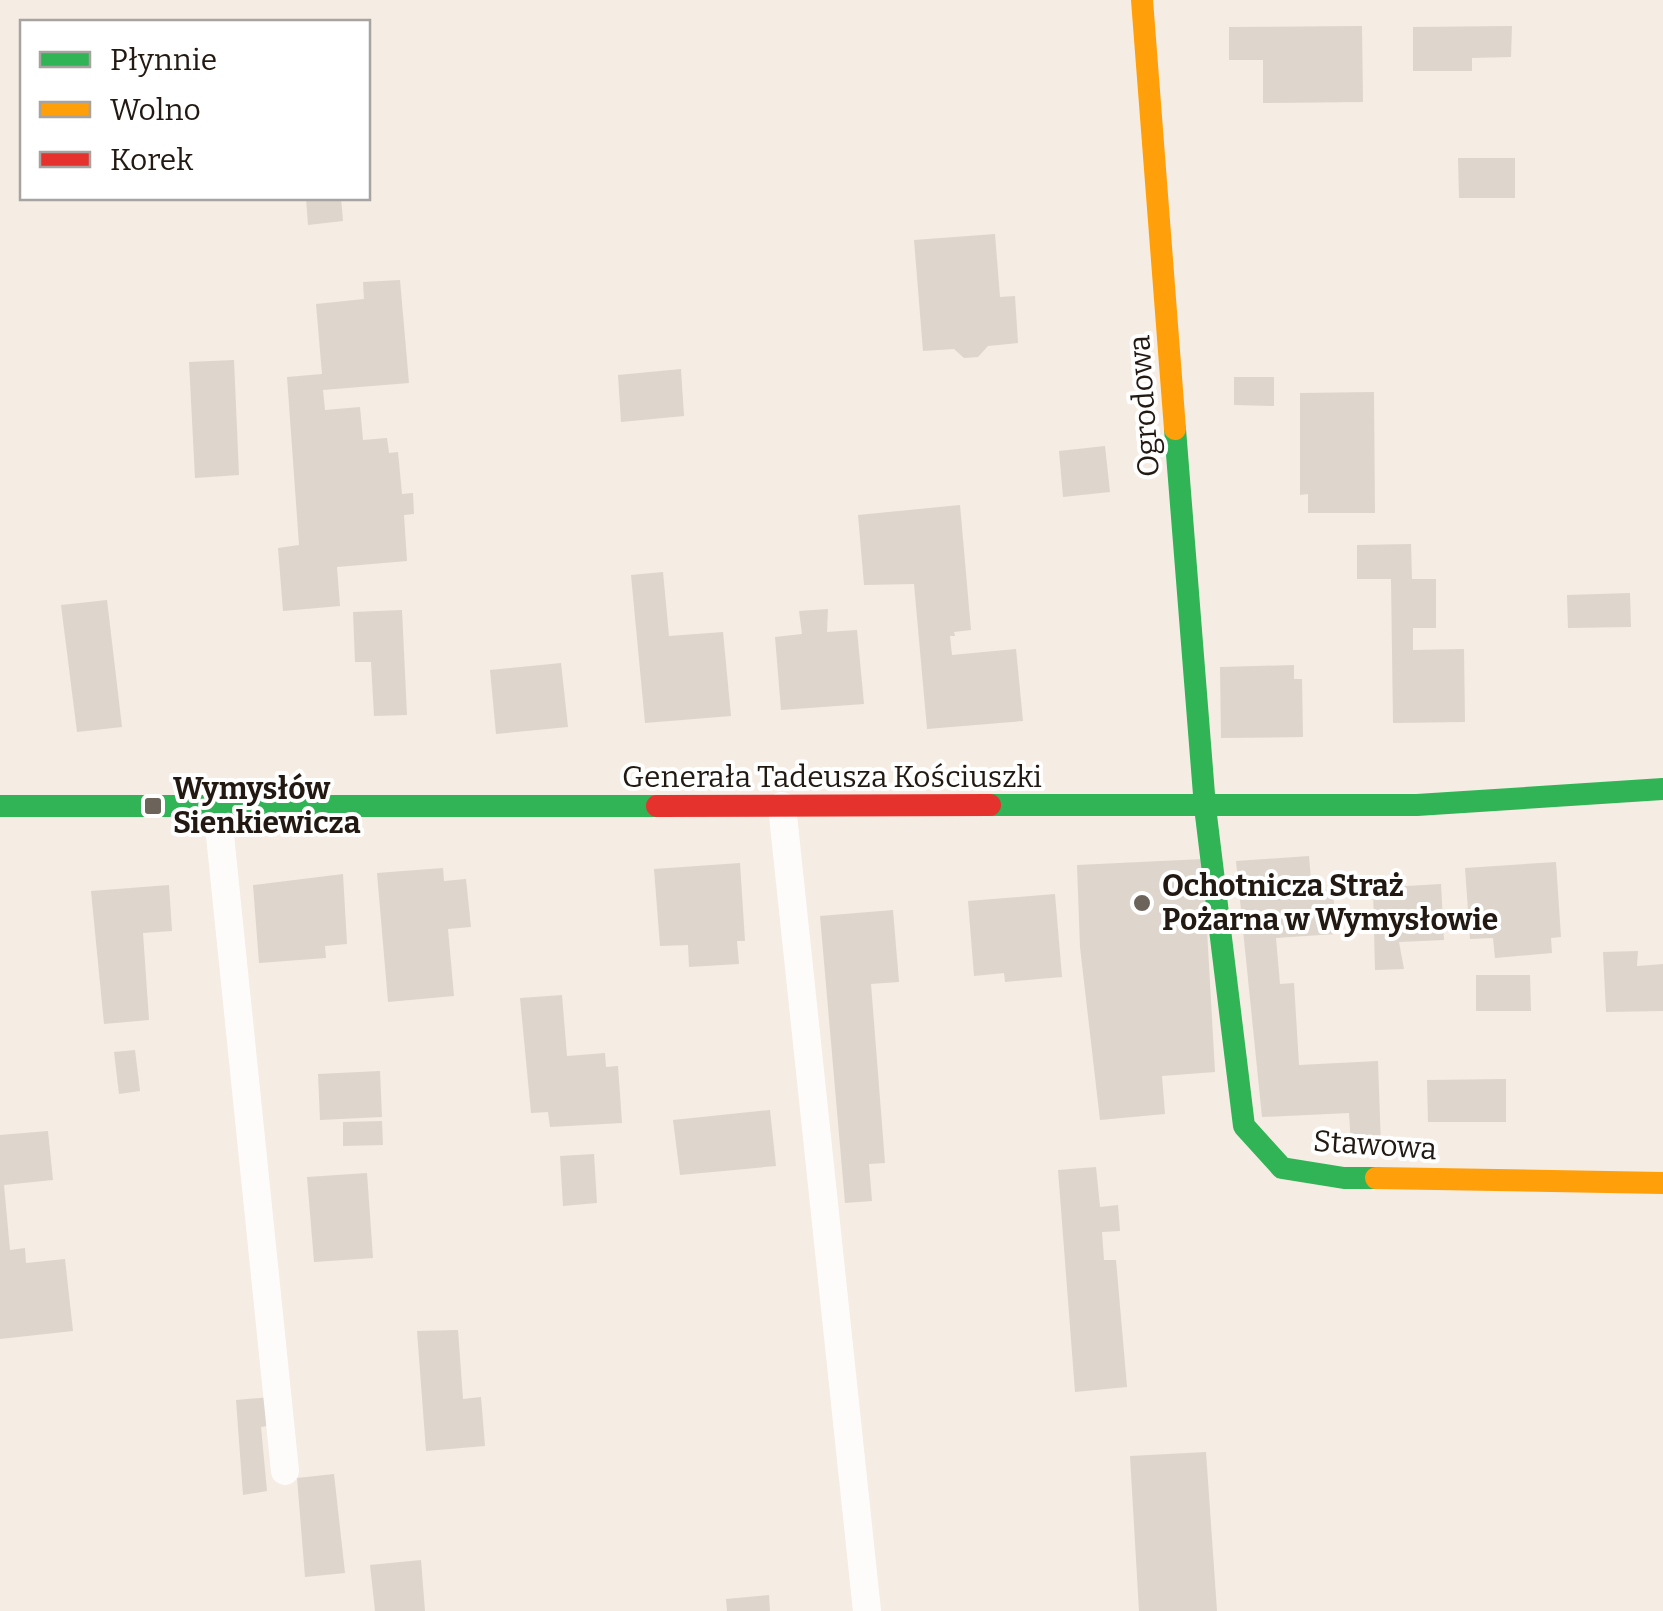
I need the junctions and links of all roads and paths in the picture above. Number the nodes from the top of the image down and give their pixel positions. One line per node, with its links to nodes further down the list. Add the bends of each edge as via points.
1 (1142, 0): 6 (street, Ogrodowa)
2 (1663, 790): 6 (street, Generała Tadeusza Kościuszki, via 1416,805)
3 (0, 806): 4 (street, Generała Tadeusza Kościuszki)
4 (217, 806): 5 (street, Generała Tadeusza Kościuszki); 8 (lane)
5 (782, 806): 6 (street, Generała Tadeusza Kościuszki); 9 (lane)
6 (1204, 807): 7 (street, Stawowa, via 1244,1126 1282,1168 1344,1178)
7 (1663, 1183)
8 (286, 1471)
9 (867, 1611)

